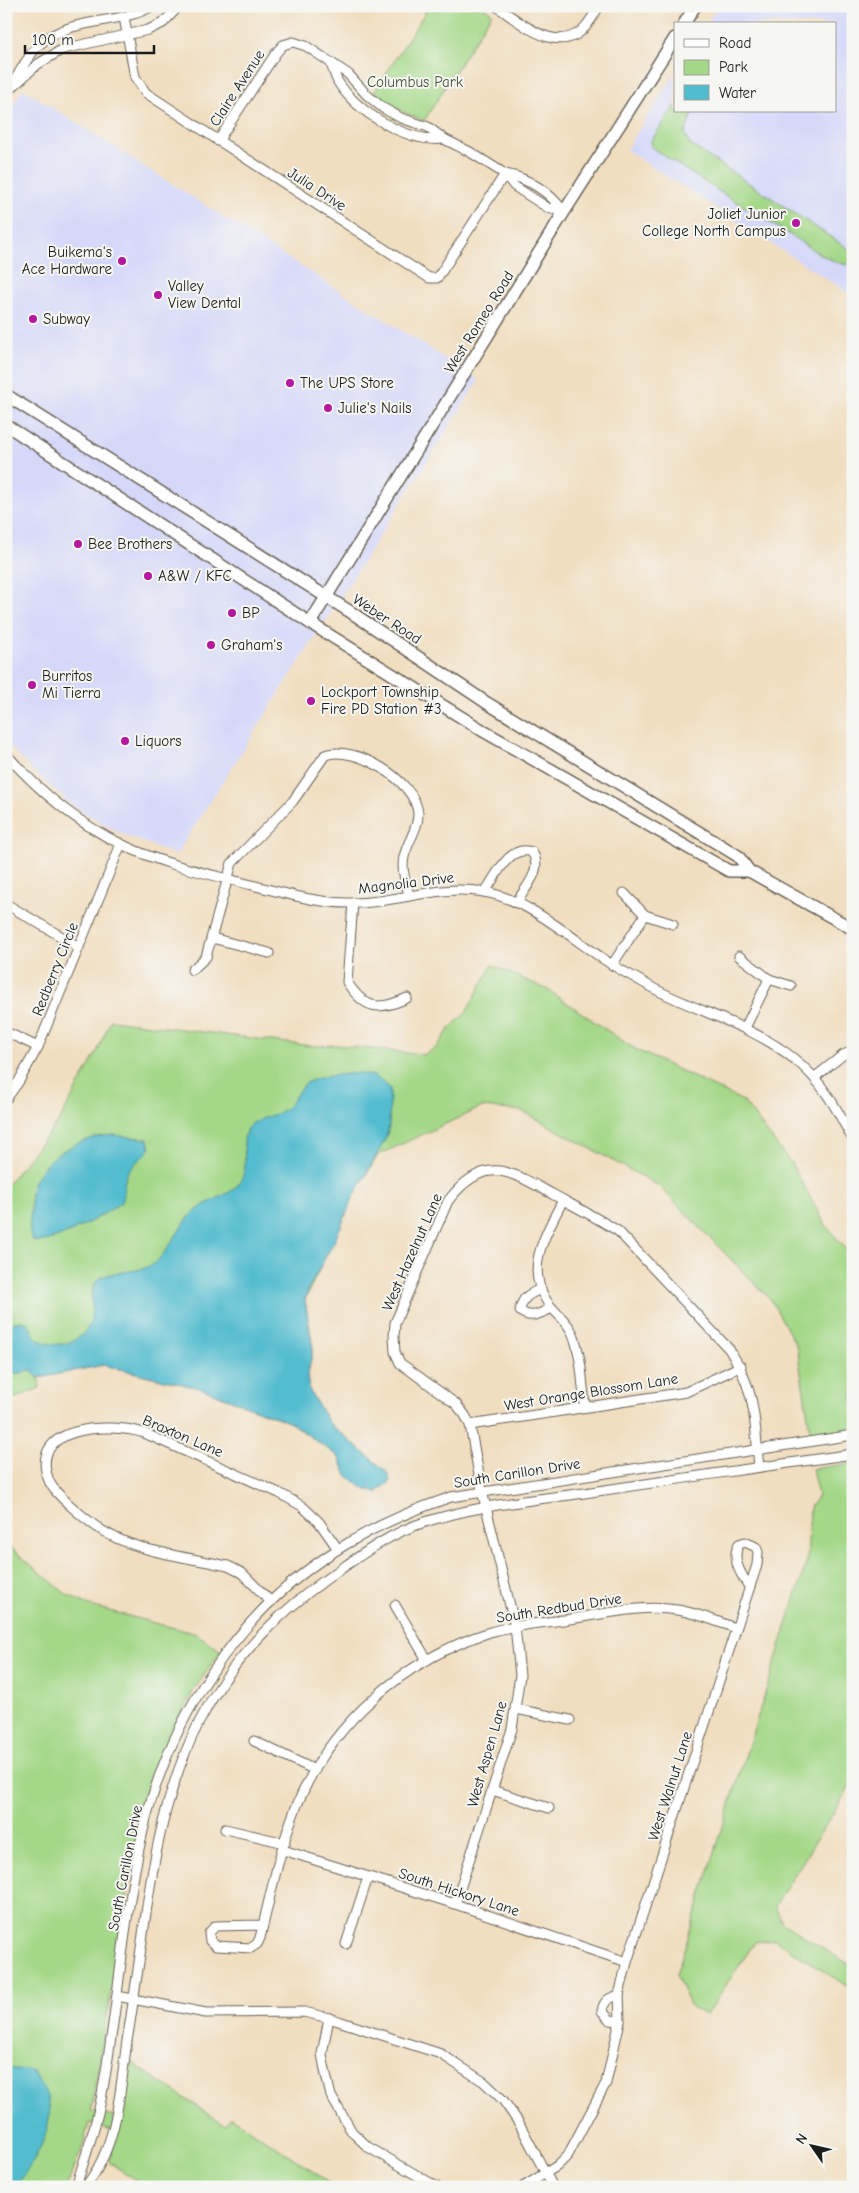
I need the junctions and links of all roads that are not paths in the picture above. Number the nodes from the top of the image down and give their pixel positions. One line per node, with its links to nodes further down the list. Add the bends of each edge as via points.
1 (152, 6): 6 (street)
2 (179, 6): 8 (street, via 162,23)
3 (496, 6): 4 (street, via 535,32 562,40 586,27)
4 (599, 6)
5 (695, 6): 7 (main road)
6 (124, 18): 8 (street, Julia Drive); 11 (street, via 57,33 35,50)
7 (685, 22)
8 (126, 37): 11 (street, via 63,50 38,64); 13 (street, Julia Drive, via 135,77 146,93)
9 (674, 40): 15 (main road, West Romeo Road)
10 (330, 63): 12 (street, Claire Avenue, via 348,74 366,95 383,108 428,127); 12 (street, Claire Avenue, via 338,82 377,119 430,141); 13 (street, Claire Avenue, via 306,46 293,42 283,45)
11 (7, 93)
12 (444, 139): 14 (street, Claire Avenue)
13 (218, 142): 14 (street, Julia Drive, via 430,278 437,278)
14 (505, 174): 15 (street, Claire Avenue, via 521,177 555,198)
15 (564, 212): 18 (main road, West Romeo Road)
16 (6, 395): 18 (main road, Weber Road)
17 (6, 425): 19 (main road, Weber Road)
18 (326, 597): 19 (main road, West Romeo Road); 22 (main road, Weber Road, via 487,703 738,856)
19 (310, 622): 22 (main road, Weber Road, via 485,732 729,871)
20 (6, 754): 21 (street, Magnolia Drive, via 46,795)
21 (121, 844): 23 (street, Magnolia Drive, via 148,856); 34 (street, Redberry Circle)
22 (749, 870): 32 (main road, Weber Road)
23 (229, 879): 26 (street, via 232,863 293,801 325,755 342,752 383,768 416,803 418,814 402,870); 27 (street, Magnolia Drive, via 298,897); 33 (street)
24 (485, 892): 26 (street, Magnolia Drive, via 464,890); 28 (street, Magnolia Drive); 28 (street, via 508,858 519,850 532,852 537,864 535,872)
25 (624, 893): 30 (street)
26 (409, 895): 27 (street, Magnolia Drive)
27 (353, 903): 41 (street, via 347,982 360,999 371,1005 388,1007)
28 (516, 903): 37 (street, Magnolia Drive)
29 (6, 904): 34 (street)
30 (645, 915): 31 (street); 37 (street)
31 (673, 924)
32 (853, 929)
33 (212, 938): 35 (street); 38 (street, via 206,957)
34 (79, 947): 44 (street, Redberry Circle)
35 (269, 953)
36 (739, 956): 39 (street)
37 (612, 964): 42 (street, Magnolia Drive, via 652,987)
38 (192, 970)
39 (769, 979): 40 (street); 42 (street)
40 (791, 986)
41 (407, 998)
42 (745, 1028): 46 (street, Magnolia Drive, via 770,1041)
43 (6, 1032): 44 (street)
44 (38, 1047): 47 (street, Redberry Circle)
45 (853, 1050): 46 (street)
46 (814, 1077): 48 (street, Magnolia Drive, via 830,1097)
47 (6, 1099)
48 (853, 1140)
49 (563, 1200): 50 (street, via 539,1247); 52 (street, West Hazelnut Lane, via 618,1231 729,1348); 54 (street, West Hazelnut Lane, via 514,1174 496,1170 481,1172 467,1179 448,1201 395,1323 395,1352 400,1363 456,1404)
50 (540, 1289): 51 (street); 51 (street, via 526,1296 520,1310 529,1316)
51 (552, 1308): 53 (street, via 564,1319 578,1349)
52 (740, 1366): 53 (street, West Orange Blossom Lane, via 686,1392); 56 (street, West Hazelnut Lane, via 752,1397)
53 (585, 1407): 54 (street, West Orange Blossom Lane)
54 (470, 1425): 59 (street, West Hazelnut Lane)
55 (853, 1435): 56 (street, South Carillon Drive)
56 (757, 1451): 58 (street, West Hazelnut Lane); 59 (street, South Carillon Drive)
57 (853, 1454): 58 (street, South Carillon Drive)
58 (759, 1468): 60 (street, South Carillon Drive)
59 (482, 1491): 60 (street, West Aspen Lane); 61 (street, South Carillon Drive, via 451,1497 410,1511)
60 (486, 1508): 65 (street, West Aspen Lane); 83 (street, South Carillon Drive, via 420,1524 368,1550 284,1613 225,1678 190,1737 175,1778 157,1852)
61 (338, 1549): 63 (street, South Carillon Drive); 63 (street, Braxton Lane, via 319,1522 302,1506 144,1432 127,1427 72,1432 54,1442 46,1460 51,1484 95,1525 132,1544 228,1566 242,1573)
62 (748, 1585): 66 (street, West Walnut Lane)
63 (271, 1602): 82 (street, South Carillon Drive, via 248,1625 214,1670 173,1742 153,1794 142,1835)
64 (395, 1605): 67 (street)
65 (515, 1626): 66 (street, South Redbud Drive, via 652,1608 677,1610); 67 (street, South Redbud Drive, via 462,1642); 68 (street, West Aspen Lane, via 520,1675)
66 (735, 1628): 80 (street, West Walnut Lane)
67 (427, 1660): 71 (street, South Redbud Drive, via 376,1695 351,1720)
68 (516, 1709): 69 (street); 72 (street, West Aspen Lane)
69 (570, 1720)
70 (254, 1741): 71 (street)
71 (315, 1770): 75 (street, South Redbud Drive, via 294,1810)
72 (492, 1790): 73 (street); 77 (street, West Aspen Lane)
73 (549, 1808)
74 (225, 1829): 75 (street, South Hickory Lane)
75 (284, 1847): 76 (street, South Hickory Lane); 78 (street, South Redbud Drive)
76 (368, 1877): 77 (street, South Hickory Lane); 79 (street)
77 (455, 1904): 80 (street, South Hickory Lane)
78 (263, 1925): 78 (street, South Redbud Drive, via 214,1926 209,1933 210,1941 216,1946 251,1948 257,1944)
79 (346, 1944)
80 (627, 1962): 81 (street, West Walnut Lane)
81 (619, 1995): 85 (street, West Walnut Lane); 85 (street, via 603,2004 602,2011 610,2020)
82 (117, 1996): 83 (street); 87 (street, South Carillon Drive, via 102,2095)
83 (134, 2000): 84 (street, via 206,2013 286,2011); 88 (street, South Carillon Drive, via 109,2142 96,2174)
84 (329, 2018): 86 (street, via 441,2054 462,2066 503,2100); 89 (street, via 322,2054 326,2074 331,2096 352,2132 368,2146)
85 (620, 2021): 86 (street, West Walnut Lane, via 606,2083 568,2155)
86 (546, 2174): 90 (street, West Walnut Lane); 91 (street)
87 (76, 2187)
88 (86, 2187)
89 (437, 2187)
90 (523, 2187)
91 (553, 2187)

